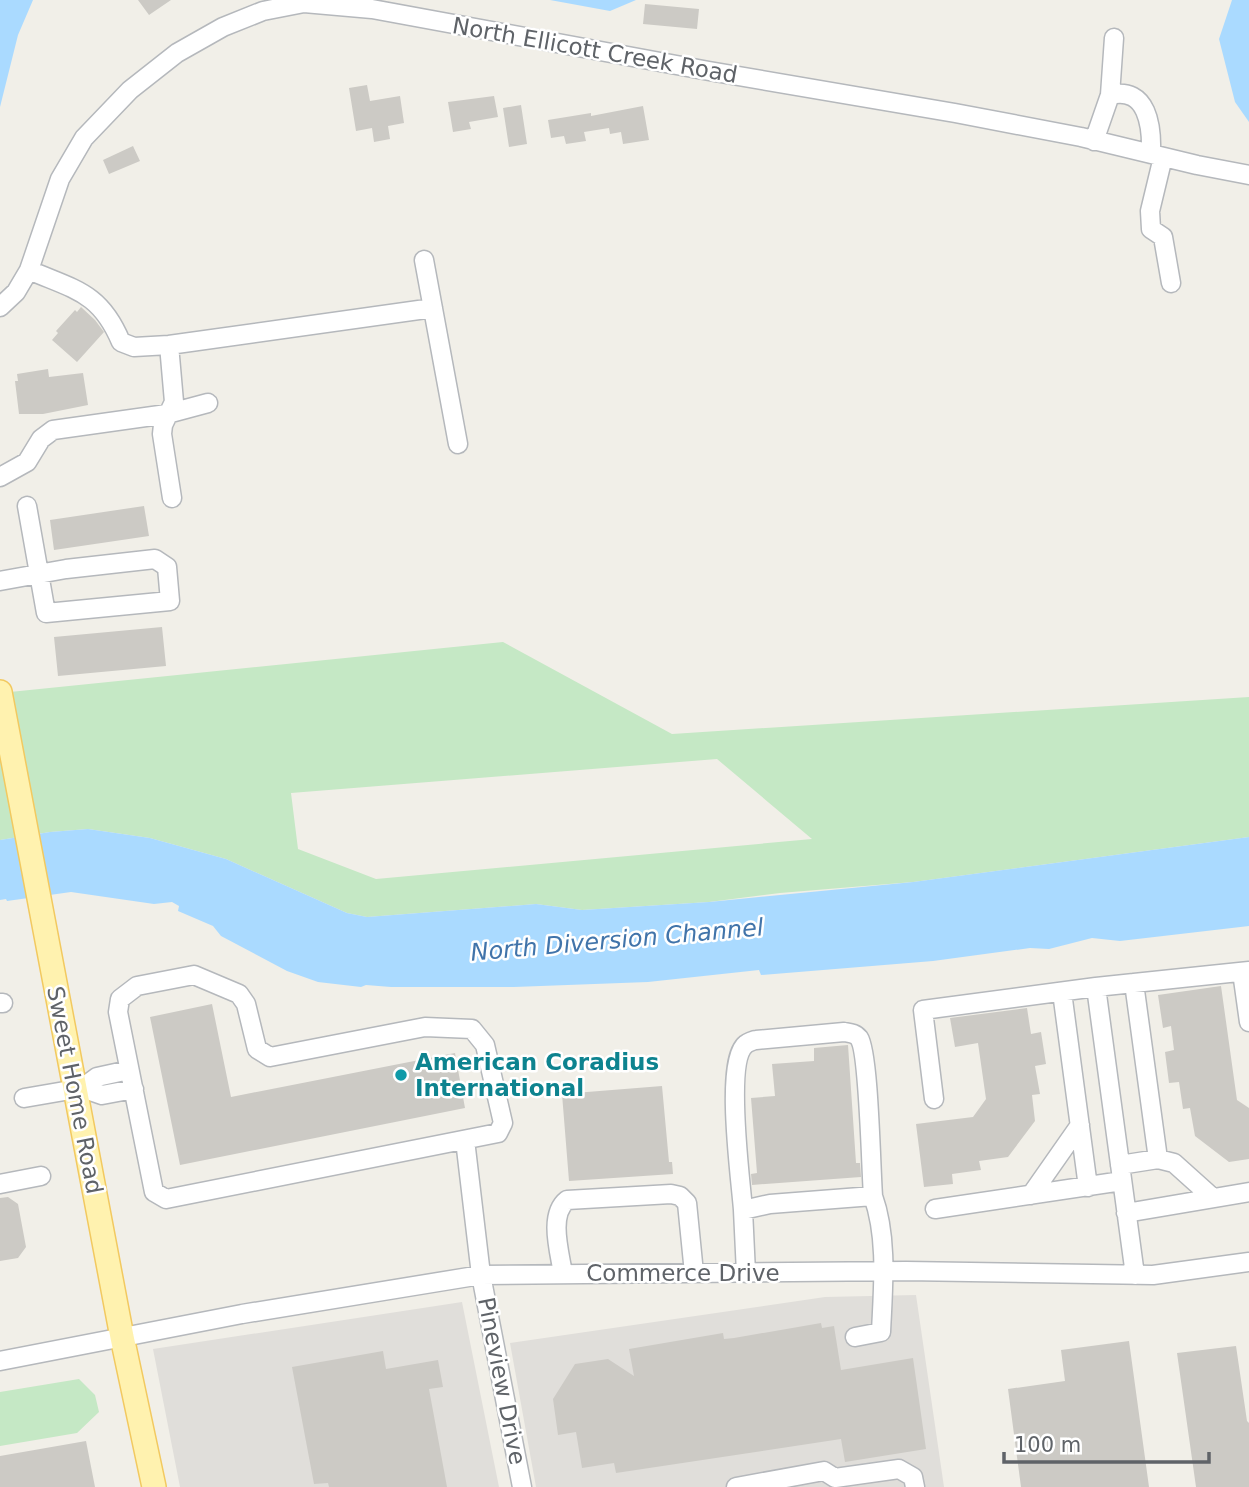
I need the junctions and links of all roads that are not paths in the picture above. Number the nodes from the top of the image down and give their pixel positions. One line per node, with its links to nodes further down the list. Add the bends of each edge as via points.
1 (1114, 38): 2 (street)
2 (1110, 95): 3 (street); 4 (street, via 1130,95 1139,101 1149,118)
3 (1094, 141): 4 (street, North Ellicott Creek Road); 7 (street, North Ellicott Creek Road, via 372,9 304,3 263,11 223,27 177,53 130,90 84,138 60,178)
4 (1157, 156): 5 (street, North Ellicott Creek Road); 8 (street, via 1151,229 1163,237)
5 (1249, 175)
6 (424, 260): 10 (street)
7 (29, 271): 9 (street, North Ellicott Creek Road); 11 (street, via 96,302 111,318 121,342 134,347)
8 (1171, 283)
9 (0, 307)
10 (433, 308): 11 (street); 14 (street)
11 (169, 345): 13 (street, via 175,392)
12 (208, 403): 13 (street)
13 (167, 414): 15 (street, via 53,430 41,439 27,462); 16 (street, via 162,434)
14 (458, 444)
15 (0, 477)
16 (172, 498)
17 (27, 506): 18 (street)
18 (38, 574): 18 (street, via 155,559 167,567 170,601 46,613); 19 (street)
19 (0, 581)
20 (0, 692): 27 (main road, Sweet Home Road)
21 (1245, 972): 22 (street); 25 (street)
22 (1133, 983): 23 (street); 33 (street)
23 (1096, 987): 24 (street); 34 (street)
24 (1062, 992): 30 (street, via 923,1010); 31 (street)
25 (1249, 1022)
26 (130, 1070): 27 (street, via 97,1077); 28 (street); 32 (street, via 118,1012 120,999 137,986 194,975 239,994 246,1004 257,1049 270,1057 425,1027 472,1030 485,1045 503,1123 498,1133)
27 (79, 1088): 28 (street, via 102,1096); 29 (street); 53 (main road, Sweet Home Road)
28 (134, 1089): 32 (street, via 154,1192 166,1199)
29 (24, 1098)
30 (934, 1099)
31 (1080, 1125): 37 (street); 39 (street)
32 (465, 1140): 50 (street, Pineview Drive)
33 (1158, 1159): 34 (street); 41 (street, via 1174,1163)
34 (1121, 1173): 37 (street); 44 (street)
35 (41, 1176): 36 (street)
36 (0, 1184)
37 (1088, 1186): 39 (street)
38 (1249, 1192): 41 (street)
39 (1031, 1195): 42 (street)
40 (873, 1196): 43 (street); 43 (street, via 864,1061 858,1037 844,1032 756,1040 741,1051 734,1096); 46 (street)
41 (1213, 1198): 44 (street)
42 (935, 1209)
43 (743, 1210): 48 (street)
44 (1126, 1213): 51 (street)
45 (1249, 1262): 51 (street, Commerce Drive)
46 (884, 1272): 48 (street, Commerce Drive); 51 (street, Commerce Drive); 52 (street, via 881,1332)
47 (694, 1273): 48 (street, Commerce Drive); 49 (street, Commerce Drive); 49 (street, via 687,1203 671,1194 567,1200 556,1216)
48 (746, 1273)
49 (563, 1274): 50 (street, Commerce Drive)
50 (481, 1275): 53 (street, Commerce Drive); 56 (street, Pineview Drive)
51 (1135, 1275)
52 (855, 1336)
53 (122, 1337): 54 (street, Commerce Drive); 55 (main road, Sweet Home Road)
54 (0, 1361)
55 (154, 1487)
56 (522, 1487)
57 (739, 1487): 58 (street, via 824,1471 835,1478 899,1469 913,1477)
58 (915, 1487)

